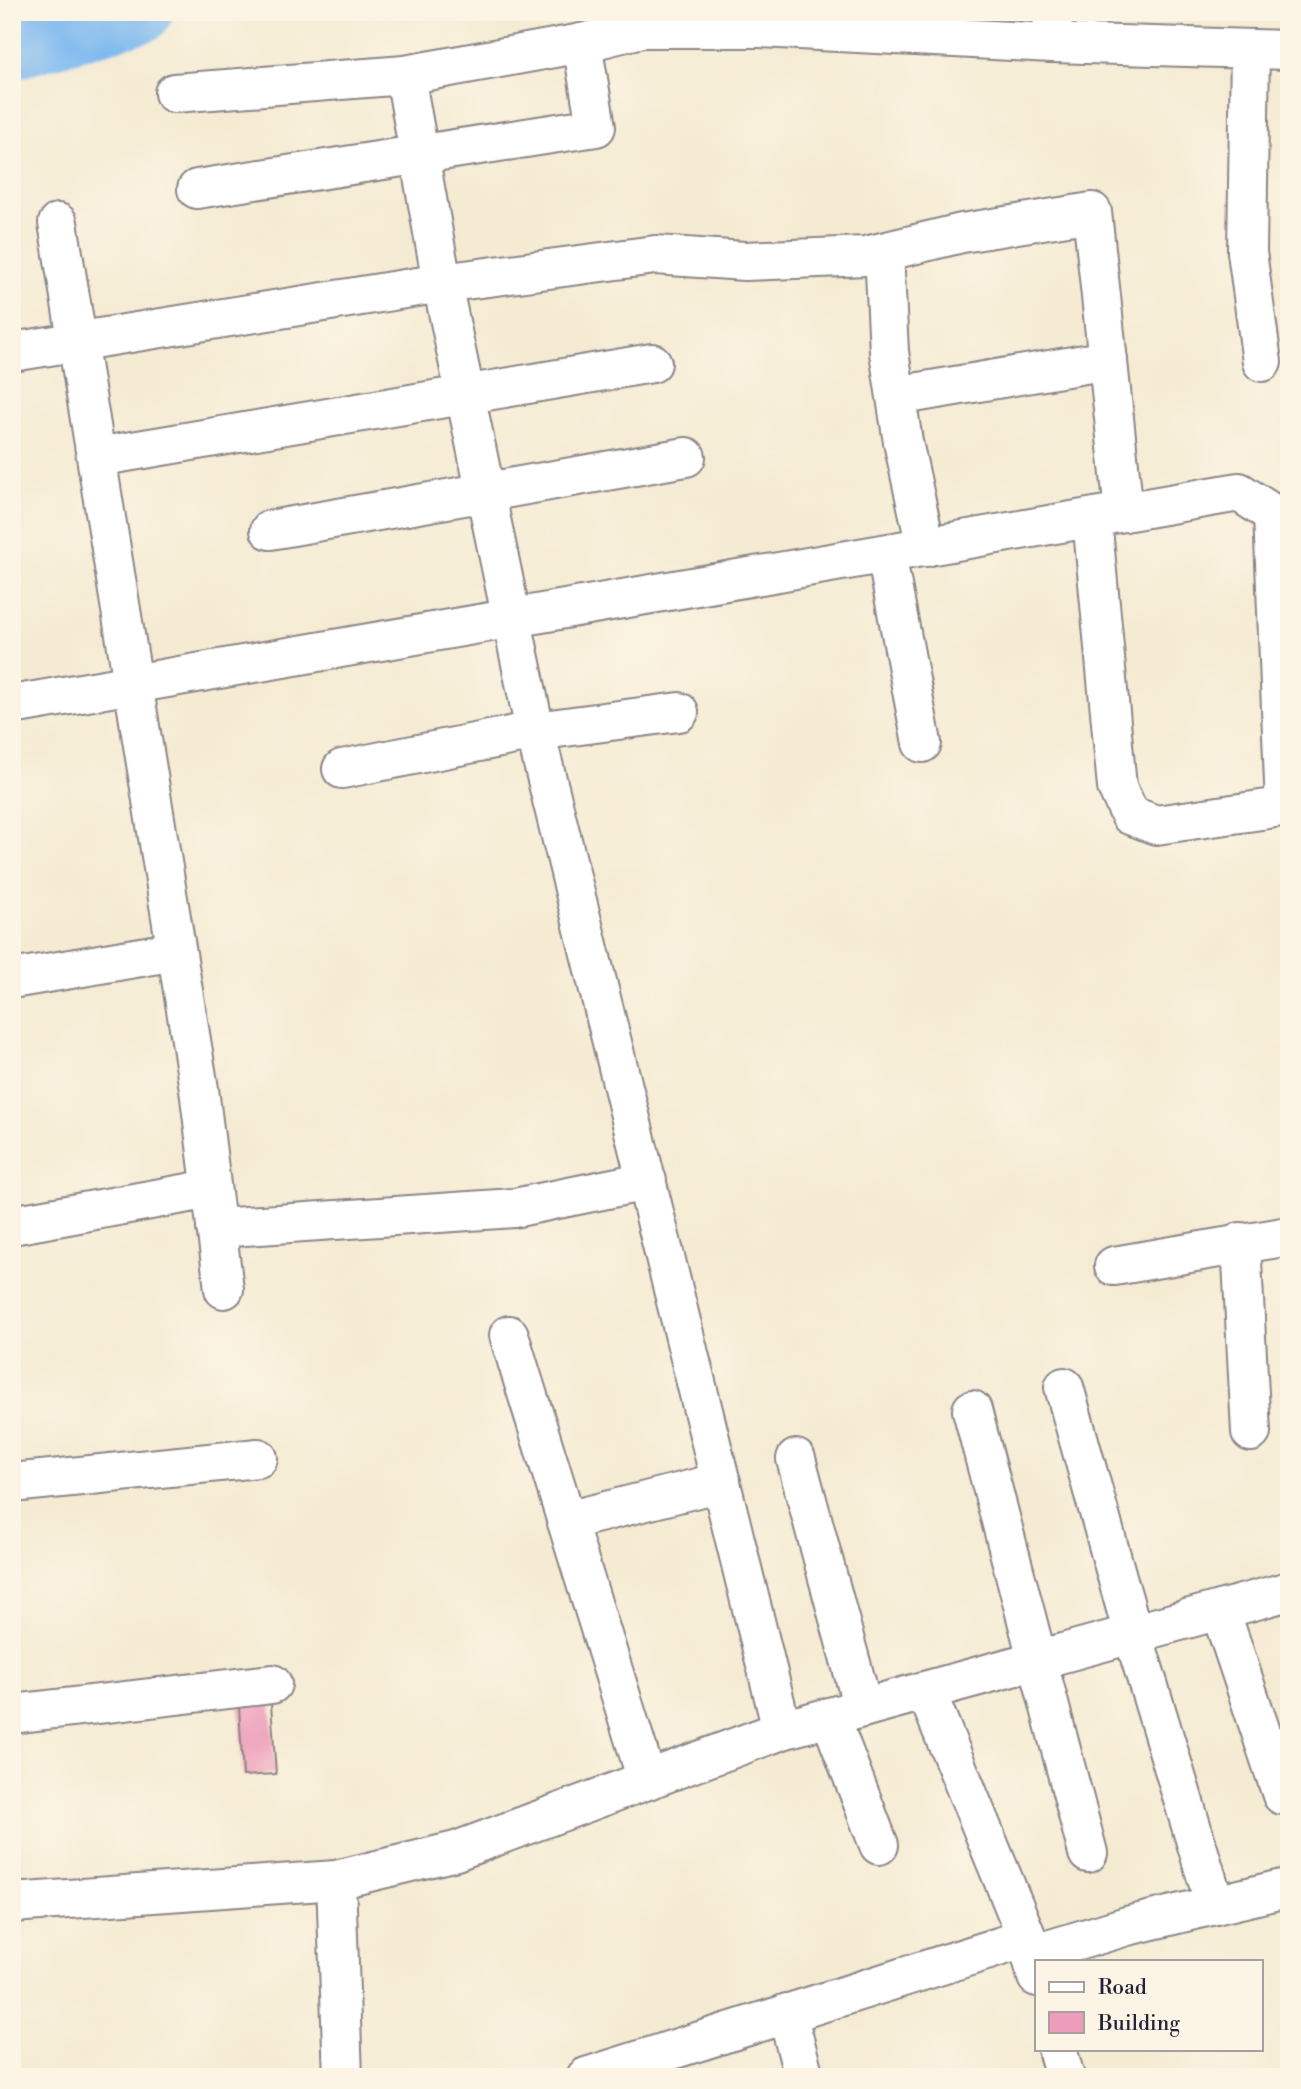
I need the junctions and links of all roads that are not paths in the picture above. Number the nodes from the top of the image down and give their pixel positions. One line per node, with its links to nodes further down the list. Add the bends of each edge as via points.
1 (1053, 27): 2 (street, via 642,28); 3 (street)
2 (582, 43): 5 (street); 7 (street, via 596,127)
3 (1250, 49): 4 (street); 15 (street, via 1247,252)
4 (1289, 50)
5 (405, 75): 6 (street); 7 (street)
6 (174, 93)
7 (419, 155): 8 (street); 11 (street)
8 (197, 189)
9 (58, 223): 12 (street)
10 (884, 252): 11 (street, via 745,261 655,255); 14 (street, via 962,233 1092,212); 18 (street)
11 (442, 283): 12 (street); 17 (street)
12 (78, 342): 13 (street); 19 (street)
13 (12, 352)
14 (1108, 360): 18 (street); 22 (street)
15 (1262, 362)
16 (652, 363): 17 (street)
17 (465, 395): 19 (street); 21 (street)
18 (895, 396): 24 (street)
19 (97, 457): 27 (street)
20 (686, 457): 21 (street)
21 (485, 492): 23 (street); 26 (street)
22 (1108, 515): 24 (street); 33 (street, via 1117,787 1130,815 1156,825); 33 (street, via 1239,492 1273,514)
23 (270, 530)
24 (926, 547): 25 (street)
25 (886, 554): 26 (street); 31 (street)
26 (512, 620): 27 (street); 30 (street)
27 (135, 682): 28 (street); 34 (street)
28 (12, 705)
29 (679, 712): 30 (street)
30 (536, 731): 32 (street); 36 (street)
31 (922, 743)
32 (342, 769)
33 (1287, 807)
34 (176, 951): 35 (street); 37 (street)
35 (12, 979)
36 (647, 1181): 39 (street, via 514,1208); 50 (street)
37 (211, 1189): 38 (street); 39 (street)
38 (12, 1224)
39 (216, 1228): 43 (street)
40 (1289, 1236): 41 (street)
41 (1241, 1242): 42 (street); 47 (street)
42 (1114, 1266)
43 (224, 1289)
44 (509, 1335): 52 (street)
45 (1064, 1387): 55 (street)
46 (972, 1410): 56 (street)
47 (1251, 1432)
48 (258, 1458): 51 (street)
49 (796, 1460): 59 (street)
50 (721, 1482): 52 (street); 61 (street)
51 (12, 1483)
52 (566, 1521): 62 (street)
53 (1289, 1591): 54 (street)
54 (1220, 1610): 55 (street); 63 (street)
55 (1133, 1634): 56 (street); 69 (street)
56 (1035, 1661): 58 (street); 65 (street)
57 (272, 1684): 60 (street)
58 (926, 1690): 59 (street); 70 (street)
59 (847, 1712): 61 (street); 64 (street)
60 (12, 1714)
61 (782, 1730): 62 (street)
62 (647, 1780): 66 (street, via 456,1851)
63 (1282, 1795)
64 (879, 1845)
65 (1088, 1853)
66 (335, 1880): 68 (street); 73 (street)
67 (1282, 1889): 69 (street)
68 (12, 1903)
69 (1215, 1905): 70 (street, via 1127,1926)
70 (1031, 1957): 71 (street)
71 (787, 2013): 74 (street); 75 (street)
72 (1057, 2050): 76 (street)
73 (343, 2077)
74 (586, 2077)
75 (804, 2077)
76 (1065, 2077)

